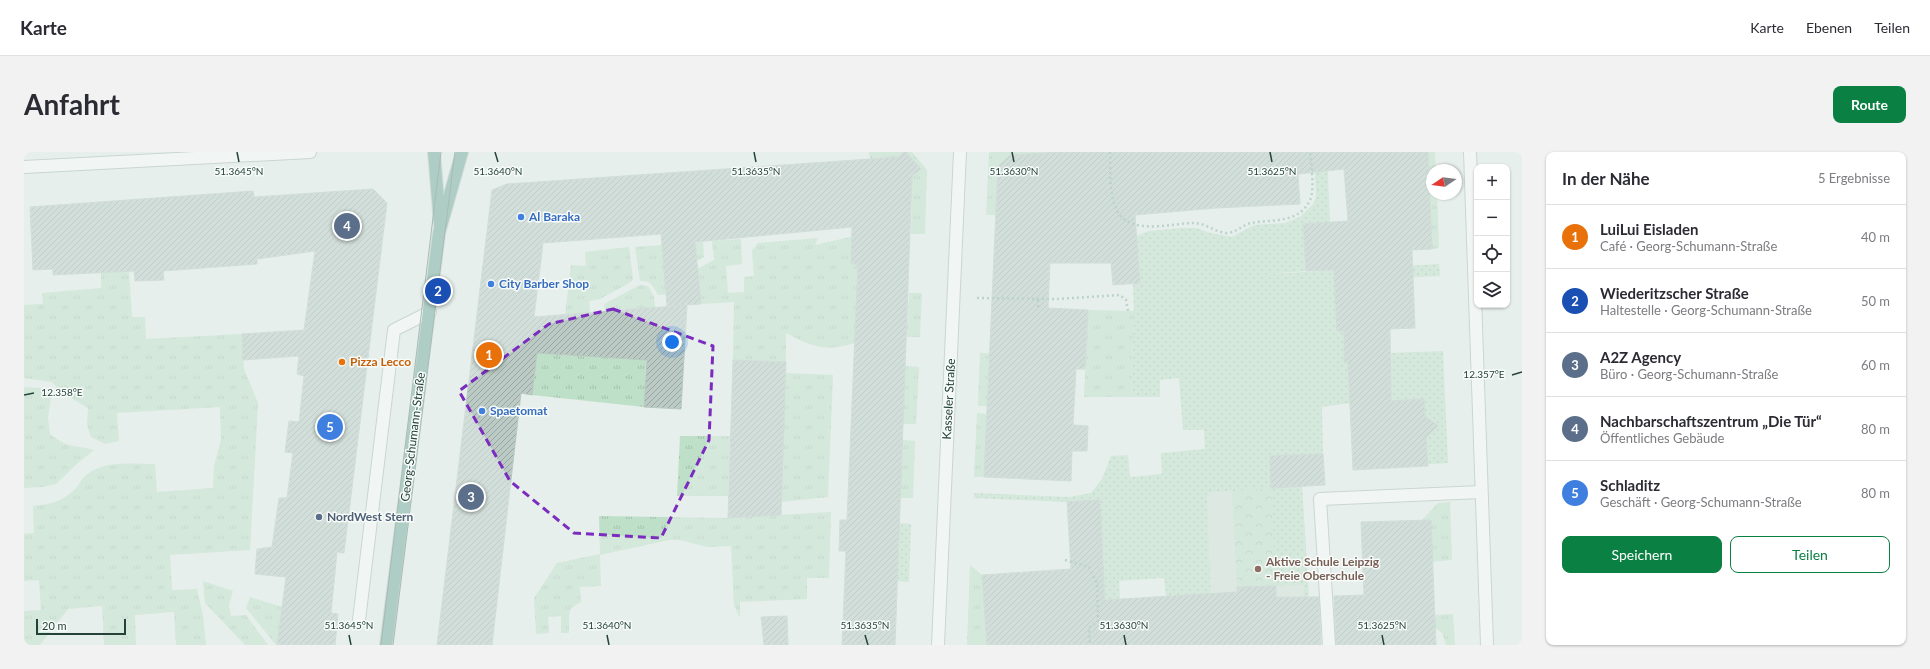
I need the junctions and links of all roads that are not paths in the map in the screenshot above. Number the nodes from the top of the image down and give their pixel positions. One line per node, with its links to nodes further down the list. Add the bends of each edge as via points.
1 (310, 152): 6 (street)
2 (434, 152): 7 (main road, Georg-Schumann-Straße)
3 (462, 152): 7 (main road, Georg-Schumann-Straße)
4 (960, 152): 12 (street, Kasseler Straße)
5 (1470, 152): 9 (street)
6 (24, 167)
7 (440, 228): 8 (main road, Georg-Schumann-Straße)
8 (430, 312): 10 (street, via 394,330); 11 (main road, Georg-Schumann-Straße)
9 (1481, 492): 13 (street, via 1320,500); 14 (street)
10 (359, 620)
11 (386, 645)
12 (938, 645)
13 (1329, 645)
14 (1487, 645)

